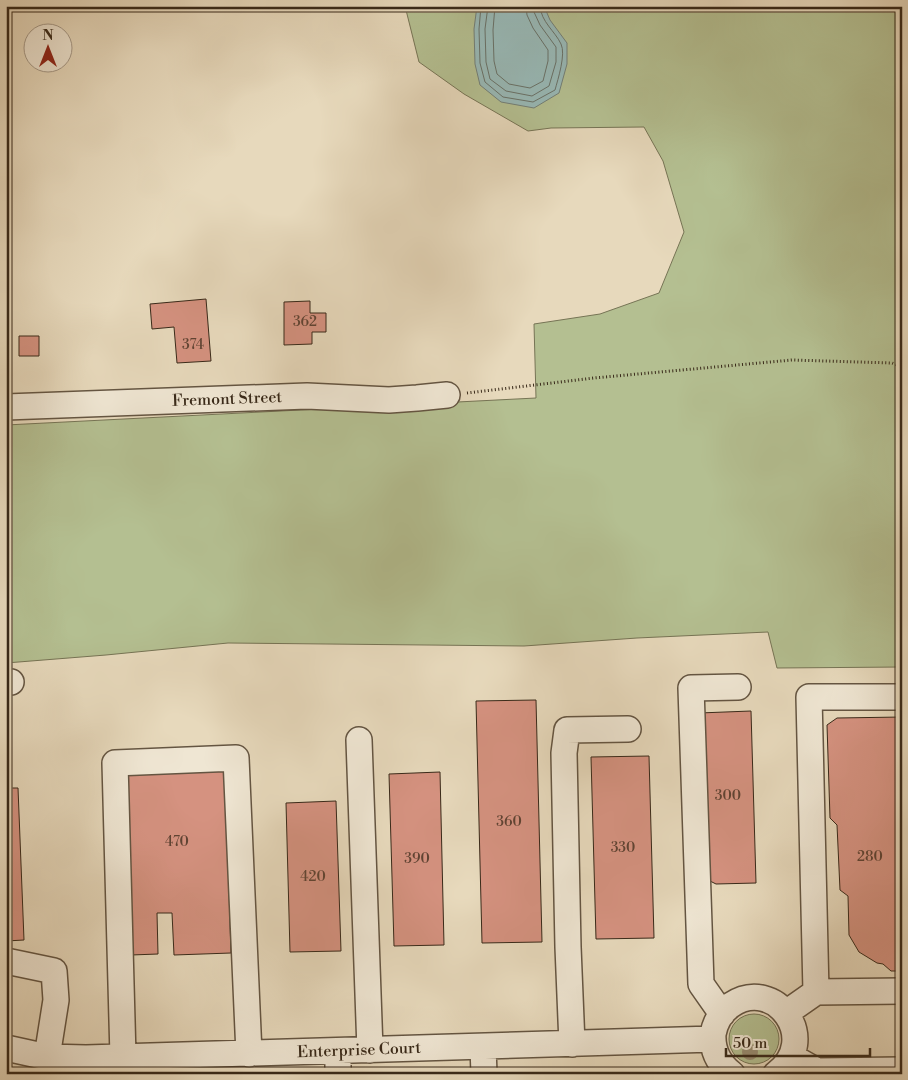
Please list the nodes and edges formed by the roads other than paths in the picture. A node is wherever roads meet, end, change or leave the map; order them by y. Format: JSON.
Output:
{"nodes":[{"id":1,"x":447,"y":395,"type":"road end"},
{"id":2,"x":6,"y":406,"type":"edge"},
{"id":3,"x":738,"y":687,"type":"dead end"},
{"id":4,"x":902,"y":697,"type":"edge"},
{"id":5,"x":628,"y":729,"type":"dead end"},
{"id":6,"x":359,"y":740,"type":"dead end"},
{"id":7,"x":6,"y":961,"type":"edge"},
{"id":8,"x":902,"y":991,"type":"edge"},
{"id":9,"x":816,"y":992,"type":"junction"},
{"id":10,"x":786,"y":1013,"type":"junction"},
{"id":11,"x":722,"y":1014,"type":"junction"},
{"id":12,"x":713,"y":1039,"type":"junction"},
{"id":13,"x":572,"y":1044,"type":"junction"},
{"id":14,"x":483,"y":1047,"type":"junction"},
{"id":15,"x":6,"y":1048,"type":"edge"},
{"id":16,"x":370,"y":1050,"type":"junction"},
{"id":17,"x":249,"y":1054,"type":"junction"},
{"id":18,"x":338,"y":1062,"type":"edge"},
{"id":19,"x":59,"y":1063,"type":"edge"},
{"id":20,"x":109,"y":1063,"type":"edge"},
{"id":21,"x":281,"y":1063,"type":"edge"},
{"id":22,"x":784,"y":1065,"type":"edge"},
{"id":23,"x":902,"y":1070,"type":"edge"},
{"id":24,"x":729,"y":1073,"type":"edge"},
{"id":25,"x":484,"y":1074,"type":"edge"}],
"edges":[{"from":1,"to":2,"type":"street","name":"Fremont Street"},
{"from":3,"to":11,"type":"street"},
{"from":4,"to":9,"type":"street"},
{"from":5,"to":13,"type":"street"},
{"from":6,"to":16,"type":"street"},
{"from":7,"to":19,"type":"street"},
{"from":8,"to":9,"type":"street"},
{"from":9,"to":10,"type":"street"},
{"from":10,"to":11,"type":"street"},
{"from":10,"to":22,"type":"street"},
{"from":11,"to":12,"type":"street"},
{"from":12,"to":13,"type":"street","name":"Enterprise Court"},
{"from":12,"to":24,"type":"street"},
{"from":13,"to":14,"type":"street","name":"Enterprise Court"},
{"from":14,"to":16,"type":"street","name":"Enterprise Court"},
{"from":14,"to":25,"type":"street"},
{"from":15,"to":19,"type":"street","name":"Enterprise Court"},
{"from":16,"to":18,"type":"street","name":"Enterprise Court"},
{"from":17,"to":20,"type":"street","name":"Enterprise Court"},
{"from":17,"to":20,"type":"street"},
{"from":17,"to":21,"type":"street","name":"Enterprise Court"},
{"from":18,"to":21,"type":"street","name":"Enterprise Court"},
{"from":19,"to":20,"type":"street","name":"Enterprise Court"},
{"from":22,"to":23,"type":"street"}]}
